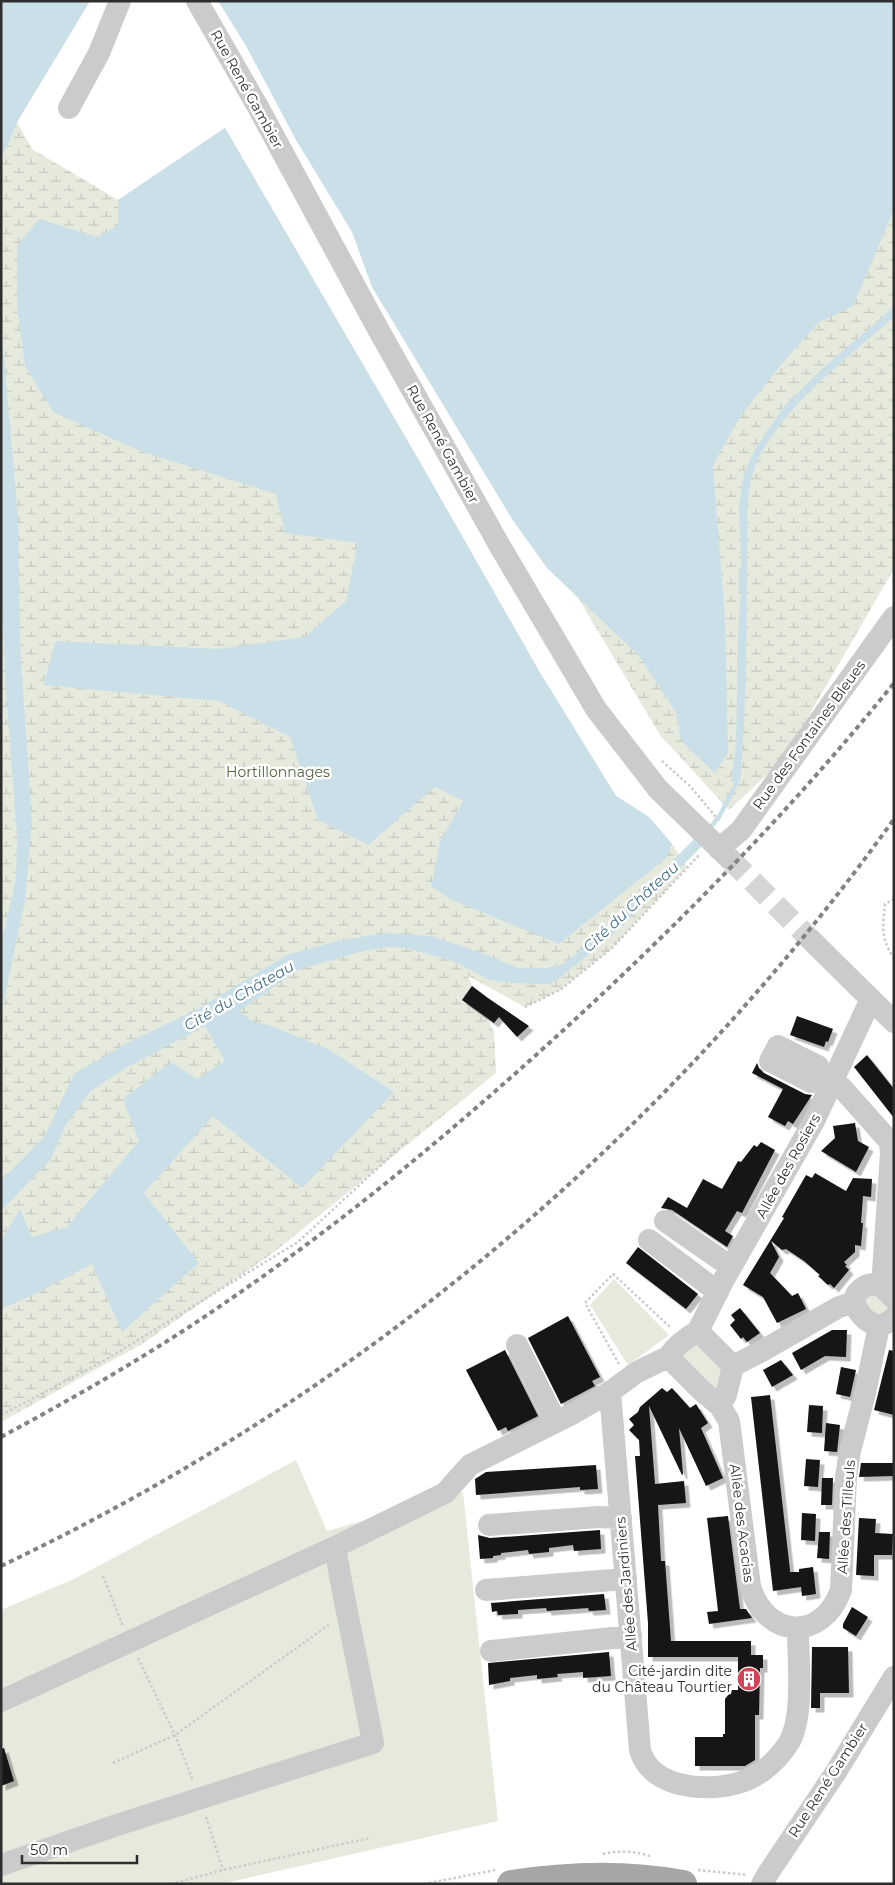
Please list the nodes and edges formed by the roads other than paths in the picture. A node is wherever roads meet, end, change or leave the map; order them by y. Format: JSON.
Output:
{"nodes":[{"id":1,"x":120,"y":1,"type":"edge"},
{"id":2,"x":197,"y":1,"type":"edge"},
{"id":3,"x":69,"y":108,"type":"dead end"},
{"id":4,"x":894,"y":617,"type":"edge"},
{"id":5,"x":720,"y":849,"type":"joint"},
{"id":6,"x":812,"y":941,"type":"tunnel mouth"},
{"id":7,"x":871,"y":999,"type":"junction"},
{"id":8,"x":894,"y":1022,"type":"edge"},
{"id":9,"x":826,"y":1079,"type":"junction"},
{"id":10,"x":665,"y":1221,"type":"dead end"},
{"id":11,"x":650,"y":1240,"type":"dead end"},
{"id":12,"x":732,"y":1267,"type":"junction"},
{"id":13,"x":718,"y":1292,"type":"junction"},
{"id":14,"x":888,"y":1293,"type":"edge"},
{"id":15,"x":855,"y":1302,"type":"junction"},
{"id":16,"x":886,"y":1322,"type":"edge"},
{"id":17,"x":691,"y":1335,"type":"junction"},
{"id":18,"x":518,"y":1345,"type":"dead end"},
{"id":19,"x":668,"y":1357,"type":"junction"},
{"id":20,"x":732,"y":1366,"type":"junction"},
{"id":21,"x":619,"y":1385,"type":"junction"},
{"id":22,"x":725,"y":1414,"type":"junction"},
{"id":23,"x":556,"y":1422,"type":"junction"},
{"id":24,"x":621,"y":1518,"type":"junction"},
{"id":25,"x":489,"y":1525,"type":"dead end"},
{"id":26,"x":335,"y":1547,"type":"junction"},
{"id":27,"x":626,"y":1579,"type":"junction"},
{"id":28,"x":486,"y":1590,"type":"dead end"},
{"id":29,"x":798,"y":1628,"type":"junction"},
{"id":30,"x":631,"y":1636,"type":"junction"},
{"id":31,"x":491,"y":1651,"type":"dead end"},
{"id":32,"x":894,"y":1677,"type":"edge"},
{"id":33,"x":1,"y":1701,"type":"edge"},
{"id":34,"x":1,"y":1865,"type":"edge"},
{"id":35,"x":511,"y":1884,"type":"edge"},
{"id":36,"x":683,"y":1884,"type":"edge"},
{"id":37,"x":762,"y":1884,"type":"edge"}],
"edges":[{"from":1,"to":3,"type":"street"},
{"from":2,"to":5,"type":"street","name":"Rue René Gambier"},
{"from":4,"to":5,"type":"street","name":"Rue des Fontaines Bleues"},
{"from":6,"to":7,"type":"street"},
{"from":7,"to":8,"type":"street"},
{"from":7,"to":9,"type":"street","name":"Allée des Rosiers"},
{"from":9,"to":12,"type":"street","name":"Allée des Rosiers"},
{"from":9,"to":14,"type":"street"},
{"from":10,"to":12,"type":"street"},
{"from":11,"to":13,"type":"street"},
{"from":12,"to":13,"type":"street","name":"Allée des Rosiers"},
{"from":13,"to":17,"type":"street","name":"Allée des Rosiers"},
{"from":14,"to":15,"type":"street"},
{"from":15,"to":16,"type":"street"},
{"from":15,"to":20,"type":"street"},
{"from":16,"to":29,"type":"street","name":"Allée des Tilleuls"},
{"from":17,"to":19,"type":"street","name":"Allée des Rosiers"},
{"from":17,"to":20,"type":"street"},
{"from":18,"to":23,"type":"street"},
{"from":19,"to":21,"type":"street"},
{"from":19,"to":22,"type":"street"},
{"from":20,"to":22,"type":"street"},
{"from":21,"to":23,"type":"street"},
{"from":21,"to":24,"type":"street","name":"Allée des Jardiniers"},
{"from":22,"to":29,"type":"street","name":"Allée des Acacias"},
{"from":23,"to":26,"type":"street"},
{"from":24,"to":25,"type":"street"},
{"from":24,"to":27,"type":"street","name":"Allée des Jardiniers"},
{"from":26,"to":33,"type":"street"},
{"from":26,"to":34,"type":"street"},
{"from":27,"to":28,"type":"street"},
{"from":27,"to":30,"type":"street","name":"Allée des Jardiniers"},
{"from":29,"to":30,"type":"street","name":"Allée des Jardiniers"},
{"from":30,"to":31,"type":"street"},
{"from":32,"to":37,"type":"street","name":"Rue René Gambier"},
{"from":35,"to":36,"type":"main road"}]}
